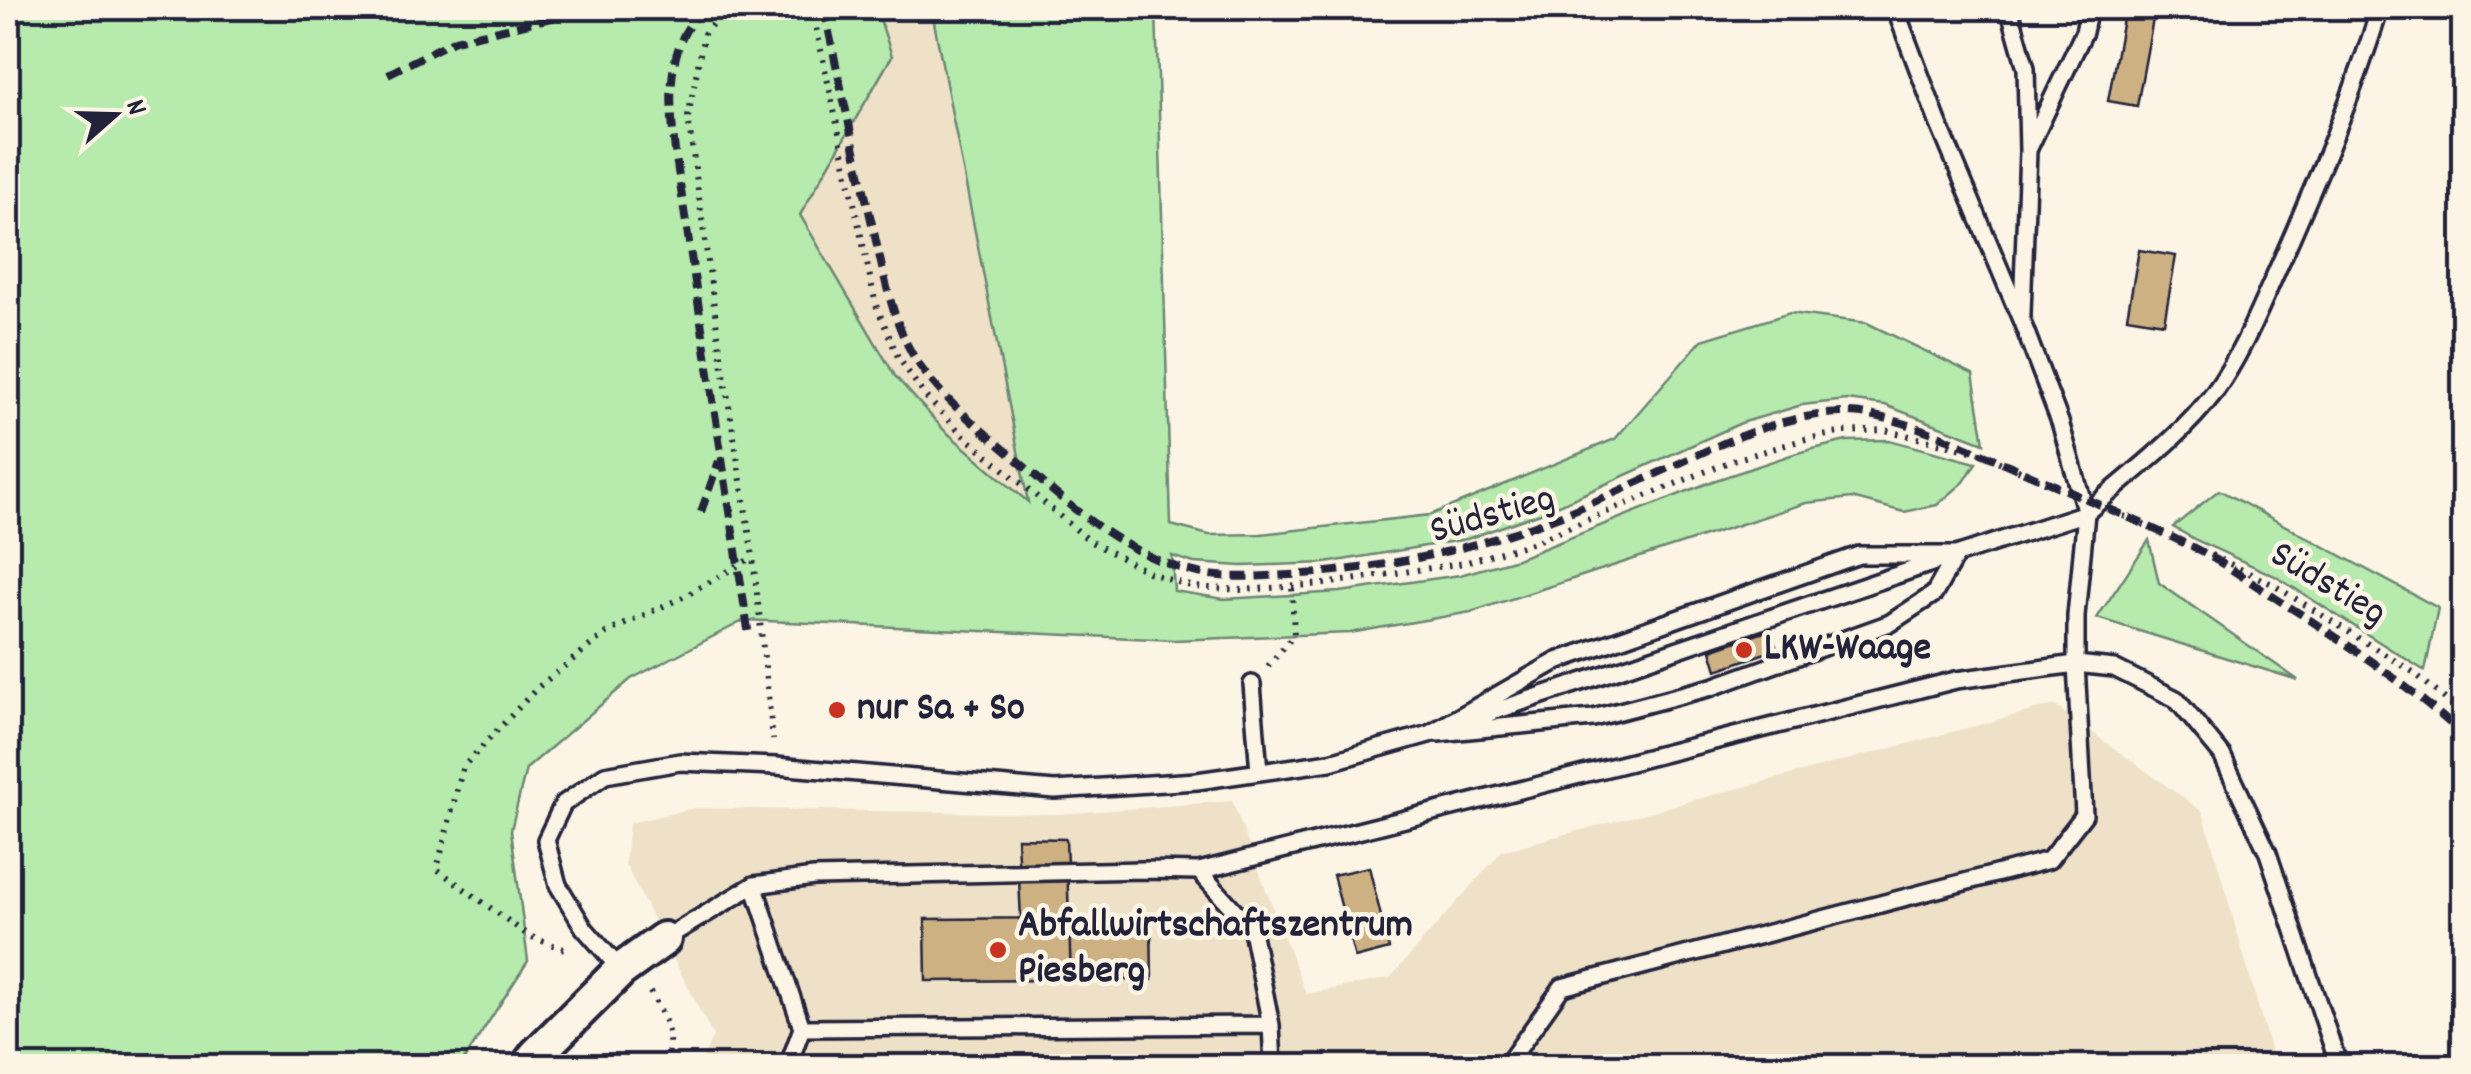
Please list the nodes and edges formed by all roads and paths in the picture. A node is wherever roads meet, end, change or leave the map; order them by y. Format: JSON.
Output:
{"nodes":[{"id":1,"x":725,"y":8,"type":"edge"},
{"id":2,"x":812,"y":8,"type":"edge"},
{"id":3,"x":1895,"y":8,"type":"edge"},
{"id":4,"x":2010,"y":8,"type":"edge"},
{"id":5,"x":2089,"y":8,"type":"edge"},
{"id":6,"x":2380,"y":8,"type":"edge"},
{"id":7,"x":2028,"y":151,"type":"junction"},
{"id":8,"x":2022,"y":322,"type":"junction"},
{"id":9,"x":2086,"y":513,"type":"junction"},
{"id":10,"x":1956,"y":555,"type":"junction"},
{"id":11,"x":753,"y":557,"type":"junction"},
{"id":12,"x":1292,"y":587,"type":"junction"},
{"id":13,"x":2076,"y":664,"type":"junction"},
{"id":14,"x":1252,"y":684,"type":"joint"},
{"id":15,"x":2464,"y":716,"type":"edge"},
{"id":16,"x":1429,"y":734,"type":"junction"},
{"id":17,"x":776,"y":766,"type":"junction"},
{"id":18,"x":1258,"y":772,"type":"junction"},
{"id":19,"x":1199,"y":872,"type":"junction"},
{"id":20,"x":754,"y":884,"type":"junction"},
{"id":21,"x":664,"y":939,"type":"joint"},
{"id":22,"x":566,"y":950,"type":"dead end"},
{"id":23,"x":621,"y":970,"type":"junction"},
{"id":24,"x":1271,"y":1025,"type":"junction"},
{"id":25,"x":802,"y":1028,"type":"junction"},
{"id":26,"x":528,"y":1066,"type":"edge"},
{"id":27,"x":666,"y":1066,"type":"edge"},
{"id":28,"x":788,"y":1066,"type":"edge"},
{"id":29,"x":1273,"y":1066,"type":"edge"},
{"id":30,"x":1506,"y":1066,"type":"edge"},
{"id":31,"x":2340,"y":1066,"type":"edge"}],
"edges":[{"from":1,"to":11,"type":"path"},
{"from":2,"to":12,"type":"path","name":"Südstieg"},
{"from":3,"to":8,"type":"lane"},
{"from":4,"to":7,"type":"lane"},
{"from":5,"to":7,"type":"lane"},
{"from":6,"to":9,"type":"lane"},
{"from":7,"to":8,"type":"lane"},
{"from":8,"to":9,"type":"lane"},
{"from":9,"to":10,"type":"lane"},
{"from":9,"to":13,"type":"lane"},
{"from":10,"to":16,"type":"lane"},
{"from":10,"to":16,"type":"lane"},
{"from":10,"to":16,"type":"lane"},
{"from":11,"to":17,"type":"path"},
{"from":11,"to":22,"type":"path"},
{"from":12,"to":14,"type":"path"},
{"from":12,"to":15,"type":"path","name":"Südstieg","bridge":true},
{"from":13,"to":19,"type":"lane"},
{"from":13,"to":30,"type":"lane"},
{"from":13,"to":31,"type":"lane"},
{"from":14,"to":18,"type":"lane"},
{"from":16,"to":18,"type":"lane"},
{"from":17,"to":18,"type":"lane"},
{"from":17,"to":23,"type":"lane"},
{"from":19,"to":20,"type":"lane"},
{"from":19,"to":24,"type":"lane"},
{"from":20,"to":21,"type":"lane"},
{"from":20,"to":25,"type":"lane"},
{"from":21,"to":23,"type":"street"},
{"from":23,"to":26,"type":"street"},
{"from":23,"to":27,"type":"path"},
{"from":24,"to":25,"type":"lane"},
{"from":24,"to":29,"type":"lane"},
{"from":25,"to":28,"type":"lane"}]}
